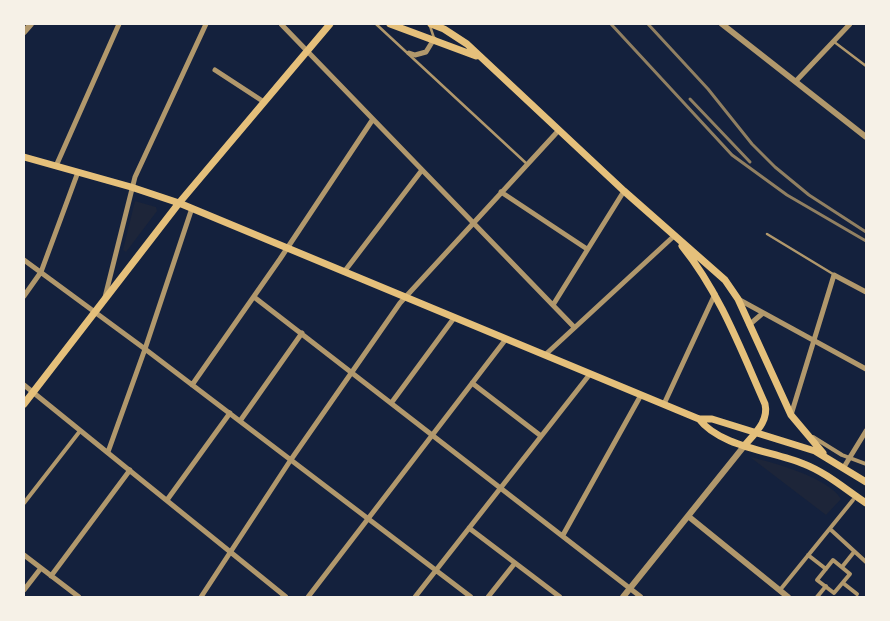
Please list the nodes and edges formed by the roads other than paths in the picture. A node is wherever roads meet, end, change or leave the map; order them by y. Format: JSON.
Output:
{"nodes":[{"id":1,"x":31,"y":24,"type":"edge"},
{"id":2,"x":119,"y":24,"type":"edge"},
{"id":3,"x":206,"y":24,"type":"edge"},
{"id":4,"x":280,"y":24,"type":"edge"},
{"id":5,"x":330,"y":24,"type":"edge"},
{"id":6,"x":376,"y":24,"type":"edge"},
{"id":7,"x":390,"y":24,"type":"edge"},
{"id":8,"x":429,"y":24,"type":"edge"},
{"id":9,"x":722,"y":24,"type":"edge"},
{"id":10,"x":850,"y":24,"type":"edge"},
{"id":11,"x":24,"y":32,"type":"edge"},
{"id":12,"x":434,"y":39,"type":"junction"},
{"id":13,"x":833,"y":41,"type":"junction"},
{"id":14,"x":307,"y":51,"type":"junction"},
{"id":15,"x":410,"y":54,"type":"junction"},
{"id":16,"x":478,"y":57,"type":"junction"},
{"id":17,"x":866,"y":66,"type":"edge"},
{"id":18,"x":215,"y":70,"type":"dead end"},
{"id":19,"x":796,"y":81,"type":"junction"},
{"id":20,"x":264,"y":102,"type":"junction"},
{"id":21,"x":373,"y":119,"type":"junction"},
{"id":22,"x":559,"y":130,"type":"junction"},
{"id":23,"x":866,"y":137,"type":"edge"},
{"id":24,"x":24,"y":157,"type":"edge"},
{"id":25,"x":527,"y":164,"type":"junction"},
{"id":26,"x":56,"y":166,"type":"junction"},
{"id":27,"x":422,"y":170,"type":"junction"},
{"id":28,"x":78,"y":172,"type":"junction"},
{"id":29,"x":131,"y":187,"type":"junction"},
{"id":30,"x":624,"y":191,"type":"junction"},
{"id":31,"x":501,"y":192,"type":"junction"},
{"id":32,"x":179,"y":203,"type":"junction"},
{"id":33,"x":192,"y":208,"type":"junction"},
{"id":34,"x":473,"y":223,"type":"junction"},
{"id":35,"x":767,"y":234,"type":"dead end"},
{"id":36,"x":674,"y":236,"type":"junction"},
{"id":37,"x":288,"y":248,"type":"junction"},
{"id":38,"x":587,"y":249,"type":"junction"},
{"id":39,"x":24,"y":260,"type":"edge"},
{"id":40,"x":41,"y":272,"type":"junction"},
{"id":41,"x":344,"y":272,"type":"junction"},
{"id":42,"x":834,"y":275,"type":"junction"},
{"id":43,"x":866,"y":292,"type":"edge"},
{"id":44,"x":715,"y":294,"type":"junction"},
{"id":45,"x":24,"y":296,"type":"edge"},
{"id":46,"x":254,"y":297,"type":"junction"},
{"id":47,"x":405,"y":297,"type":"junction"},
{"id":48,"x":738,"y":299,"type":"junction"},
{"id":49,"x":104,"y":300,"type":"junction"},
{"id":50,"x":552,"y":305,"type":"junction"},
{"id":51,"x":95,"y":312,"type":"junction"},
{"id":52,"x":763,"y":313,"type":"junction"},
{"id":53,"x":454,"y":318,"type":"junction"},
{"id":54,"x":750,"y":325,"type":"junction"},
{"id":55,"x":574,"y":327,"type":"junction"},
{"id":56,"x":302,"y":333,"type":"junction"},
{"id":57,"x":506,"y":339,"type":"junction"},
{"id":58,"x":812,"y":340,"type":"junction"},
{"id":59,"x":145,"y":349,"type":"junction"},
{"id":60,"x":545,"y":355,"type":"junction"},
{"id":61,"x":866,"y":369,"type":"edge"},
{"id":62,"x":353,"y":372,"type":"junction"},
{"id":63,"x":590,"y":374,"type":"junction"},
{"id":64,"x":472,"y":383,"type":"junction"},
{"id":65,"x":24,"y":384,"type":"edge"},
{"id":66,"x":192,"y":385,"type":"junction"},
{"id":67,"x":33,"y":392,"type":"junction"},
{"id":68,"x":641,"y":395,"type":"junction"},
{"id":69,"x":392,"y":402,"type":"junction"},
{"id":70,"x":24,"y":404,"type":"edge"},
{"id":71,"x":664,"y":404,"type":"junction"},
{"id":72,"x":230,"y":413,"type":"junction"},
{"id":73,"x":791,"y":416,"type":"junction"},
{"id":74,"x":699,"y":419,"type":"junction"},
{"id":75,"x":240,"y":421,"type":"junction"},
{"id":76,"x":800,"y":427,"type":"junction"},
{"id":77,"x":80,"y":431,"type":"junction"},
{"id":78,"x":755,"y":432,"type":"junction"},
{"id":79,"x":866,"y":432,"type":"edge"},
{"id":80,"x":432,"y":434,"type":"junction"},
{"id":81,"x":542,"y":436,"type":"junction"},
{"id":82,"x":745,"y":445,"type":"junction"},
{"id":83,"x":108,"y":452,"type":"junction"},
{"id":84,"x":827,"y":457,"type":"junction"},
{"id":85,"x":850,"y":458,"type":"junction"},
{"id":86,"x":290,"y":461,"type":"junction"},
{"id":87,"x":866,"y":464,"type":"edge"},
{"id":88,"x":844,"y":467,"type":"junction"},
{"id":89,"x":130,"y":470,"type":"junction"},
{"id":90,"x":866,"y":482,"type":"edge"},
{"id":91,"x":501,"y":487,"type":"junction"},
{"id":92,"x":167,"y":500,"type":"junction"},
{"id":93,"x":854,"y":500,"type":"dead end"},
{"id":94,"x":24,"y":503,"type":"edge"},
{"id":95,"x":866,"y":503,"type":"edge"},
{"id":96,"x":688,"y":516,"type":"junction"},
{"id":97,"x":368,"y":518,"type":"junction"},
{"id":98,"x":469,"y":528,"type":"junction"},
{"id":99,"x":830,"y":529,"type":"junction"},
{"id":100,"x":563,"y":535,"type":"junction"},
{"id":101,"x":854,"y":552,"type":"junction"},
{"id":102,"x":231,"y":553,"type":"junction"},
{"id":103,"x":24,"y":555,"type":"edge"},
{"id":104,"x":808,"y":555,"type":"junction"},
{"id":105,"x":866,"y":562,"type":"edge"},
{"id":106,"x":515,"y":563,"type":"junction"},
{"id":107,"x":842,"y":567,"type":"junction"},
{"id":108,"x":41,"y":568,"type":"junction"},
{"id":109,"x":826,"y":569,"type":"junction"},
{"id":110,"x":436,"y":570,"type":"junction"},
{"id":111,"x":51,"y":576,"type":"junction"},
{"id":112,"x":843,"y":583,"type":"junction"},
{"id":113,"x":826,"y":586,"type":"junction"},
{"id":114,"x":630,"y":588,"type":"junction"},
{"id":115,"x":24,"y":590,"type":"edge"},
{"id":116,"x":780,"y":590,"type":"junction"},
{"id":117,"x":857,"y":594,"type":"dead end"},
{"id":118,"x":279,"y":595,"type":"edge"},
{"id":119,"x":78,"y":597,"type":"edge"},
{"id":120,"x":201,"y":597,"type":"edge"},
{"id":121,"x":286,"y":597,"type":"edge"},
{"id":122,"x":308,"y":597,"type":"edge"},
{"id":123,"x":415,"y":597,"type":"edge"},
{"id":124,"x":470,"y":597,"type":"edge"},
{"id":125,"x":488,"y":597,"type":"edge"},
{"id":126,"x":560,"y":597,"type":"edge"},
{"id":127,"x":623,"y":597,"type":"edge"},
{"id":128,"x":641,"y":597,"type":"edge"},
{"id":129,"x":788,"y":597,"type":"edge"},
{"id":130,"x":817,"y":597,"type":"edge"}],
"edges":[{"from":1,"to":11,"type":"street"},
{"from":2,"to":26,"type":"street"},
{"from":3,"to":29,"type":"street"},
{"from":4,"to":14,"type":"street"},
{"from":5,"to":14,"type":"main road"},
{"from":6,"to":15,"type":"lane"},
{"from":7,"to":12,"type":"main road"},
{"from":8,"to":12,"type":"lane"},
{"from":8,"to":16,"type":"main road"},
{"from":9,"to":19,"type":"street"},
{"from":10,"to":13,"type":"street"},
{"from":12,"to":15,"type":"street"},
{"from":12,"to":16,"type":"main road"},
{"from":13,"to":17,"type":"lane"},
{"from":13,"to":19,"type":"street"},
{"from":14,"to":20,"type":"main road"},
{"from":14,"to":21,"type":"street"},
{"from":15,"to":25,"type":"lane"},
{"from":16,"to":22,"type":"main road"},
{"from":18,"to":20,"type":"street"},
{"from":19,"to":23,"type":"street"},
{"from":20,"to":32,"type":"main road"},
{"from":21,"to":27,"type":"street"},
{"from":21,"to":37,"type":"street"},
{"from":22,"to":25,"type":"street"},
{"from":22,"to":30,"type":"main road"},
{"from":24,"to":26,"type":"main road"},
{"from":25,"to":31,"type":"street"},
{"from":26,"to":28,"type":"main road"},
{"from":27,"to":34,"type":"street"},
{"from":27,"to":41,"type":"street"},
{"from":28,"to":29,"type":"main road"},
{"from":28,"to":40,"type":"street"},
{"from":29,"to":32,"type":"main road"},
{"from":29,"to":49,"type":"street"},
{"from":30,"to":36,"type":"main road"},
{"from":30,"to":38,"type":"street"},
{"from":31,"to":34,"type":"street"},
{"from":31,"to":38,"type":"street"},
{"from":32,"to":33,"type":"main road"},
{"from":32,"to":49,"type":"main road"},
{"from":33,"to":37,"type":"main road"},
{"from":33,"to":59,"type":"street"},
{"from":34,"to":47,"type":"street"},
{"from":34,"to":50,"type":"street"},
{"from":35,"to":42,"type":"lane"},
{"from":36,"to":44,"type":"main road"},
{"from":36,"to":48,"type":"main road"},
{"from":36,"to":55,"type":"street"},
{"from":37,"to":41,"type":"main road"},
{"from":37,"to":46,"type":"street"},
{"from":38,"to":50,"type":"street"},
{"from":39,"to":40,"type":"street"},
{"from":40,"to":45,"type":"street"},
{"from":40,"to":51,"type":"street"},
{"from":41,"to":47,"type":"main road"},
{"from":42,"to":43,"type":"street"},
{"from":42,"to":58,"type":"street"},
{"from":44,"to":71,"type":"street"},
{"from":44,"to":78,"type":"main road"},
{"from":46,"to":56,"type":"street"},
{"from":46,"to":66,"type":"street"},
{"from":47,"to":53,"type":"main road"},
{"from":47,"to":62,"type":"street"},
{"from":48,"to":52,"type":"street"},
{"from":48,"to":54,"type":"main road"},
{"from":49,"to":51,"type":"main road"},
{"from":50,"to":55,"type":"street"},
{"from":51,"to":59,"type":"street"},
{"from":51,"to":67,"type":"main road"},
{"from":52,"to":54,"type":"street"},
{"from":52,"to":58,"type":"street"},
{"from":53,"to":57,"type":"main road"},
{"from":53,"to":69,"type":"street"},
{"from":54,"to":73,"type":"main road"},
{"from":55,"to":60,"type":"street"},
{"from":56,"to":62,"type":"street"},
{"from":56,"to":75,"type":"street"},
{"from":57,"to":60,"type":"main road"},
{"from":57,"to":64,"type":"street"},
{"from":58,"to":61,"type":"street"},
{"from":58,"to":73,"type":"street"},
{"from":59,"to":66,"type":"street"},
{"from":59,"to":83,"type":"street"},
{"from":60,"to":63,"type":"main road"},
{"from":62,"to":69,"type":"street"},
{"from":62,"to":86,"type":"street"},
{"from":63,"to":68,"type":"main road"},
{"from":63,"to":81,"type":"street"},
{"from":64,"to":80,"type":"street"},
{"from":64,"to":81,"type":"street"},
{"from":65,"to":67,"type":"street"},
{"from":66,"to":72,"type":"street"},
{"from":67,"to":70,"type":"main road"},
{"from":67,"to":77,"type":"street"},
{"from":68,"to":71,"type":"main road"},
{"from":68,"to":100,"type":"street"},
{"from":69,"to":80,"type":"street"},
{"from":71,"to":74,"type":"main road"},
{"from":72,"to":75,"type":"street"},
{"from":72,"to":92,"type":"street"},
{"from":73,"to":76,"type":"main road"},
{"from":74,"to":78,"type":"main road"},
{"from":74,"to":82,"type":"main road"},
{"from":75,"to":86,"type":"street"},
{"from":76,"to":84,"type":"main road"},
{"from":76,"to":85,"type":"street"},
{"from":77,"to":83,"type":"street"},
{"from":77,"to":94,"type":"street"},
{"from":78,"to":82,"type":"main road"},
{"from":78,"to":84,"type":"main road"},
{"from":79,"to":85,"type":"street"},
{"from":80,"to":91,"type":"street"},
{"from":80,"to":97,"type":"street"},
{"from":81,"to":91,"type":"street"},
{"from":82,"to":95,"type":"main road"},
{"from":82,"to":96,"type":"street"},
{"from":83,"to":89,"type":"street"},
{"from":84,"to":88,"type":"main road"},
{"from":85,"to":87,"type":"street"},
{"from":85,"to":88,"type":"street"},
{"from":86,"to":97,"type":"street"},
{"from":86,"to":102,"type":"street"},
{"from":88,"to":90,"type":"main road"},
{"from":89,"to":92,"type":"street"},
{"from":89,"to":111,"type":"street"},
{"from":91,"to":98,"type":"street"},
{"from":91,"to":100,"type":"street"},
{"from":92,"to":102,"type":"street"},
{"from":93,"to":99,"type":"street"},
{"from":96,"to":114,"type":"street"},
{"from":96,"to":116,"type":"street"},
{"from":97,"to":110,"type":"street"},
{"from":97,"to":122,"type":"street"},
{"from":98,"to":106,"type":"street"},
{"from":98,"to":110,"type":"street"},
{"from":99,"to":101,"type":"street"},
{"from":99,"to":104,"type":"street"},
{"from":100,"to":114,"type":"street"},
{"from":101,"to":105,"type":"street"},
{"from":101,"to":107,"type":"street"},
{"from":102,"to":118,"type":"street"},
{"from":102,"to":120,"type":"street"},
{"from":103,"to":108,"type":"street"},
{"from":104,"to":109,"type":"street"},
{"from":104,"to":116,"type":"street"},
{"from":106,"to":125,"type":"street"},
{"from":106,"to":126,"type":"street"},
{"from":107,"to":109,"type":"street"},
{"from":107,"to":112,"type":"street"},
{"from":108,"to":111,"type":"street"},
{"from":108,"to":115,"type":"street"},
{"from":109,"to":113,"type":"street"},
{"from":110,"to":123,"type":"street"},
{"from":110,"to":124,"type":"street"},
{"from":111,"to":119,"type":"street"},
{"from":112,"to":113,"type":"street"},
{"from":112,"to":117,"type":"street"},
{"from":113,"to":130,"type":"street"},
{"from":114,"to":127,"type":"street"},
{"from":114,"to":128,"type":"street"},
{"from":116,"to":129,"type":"street"},
{"from":118,"to":121,"type":"street"}]}
